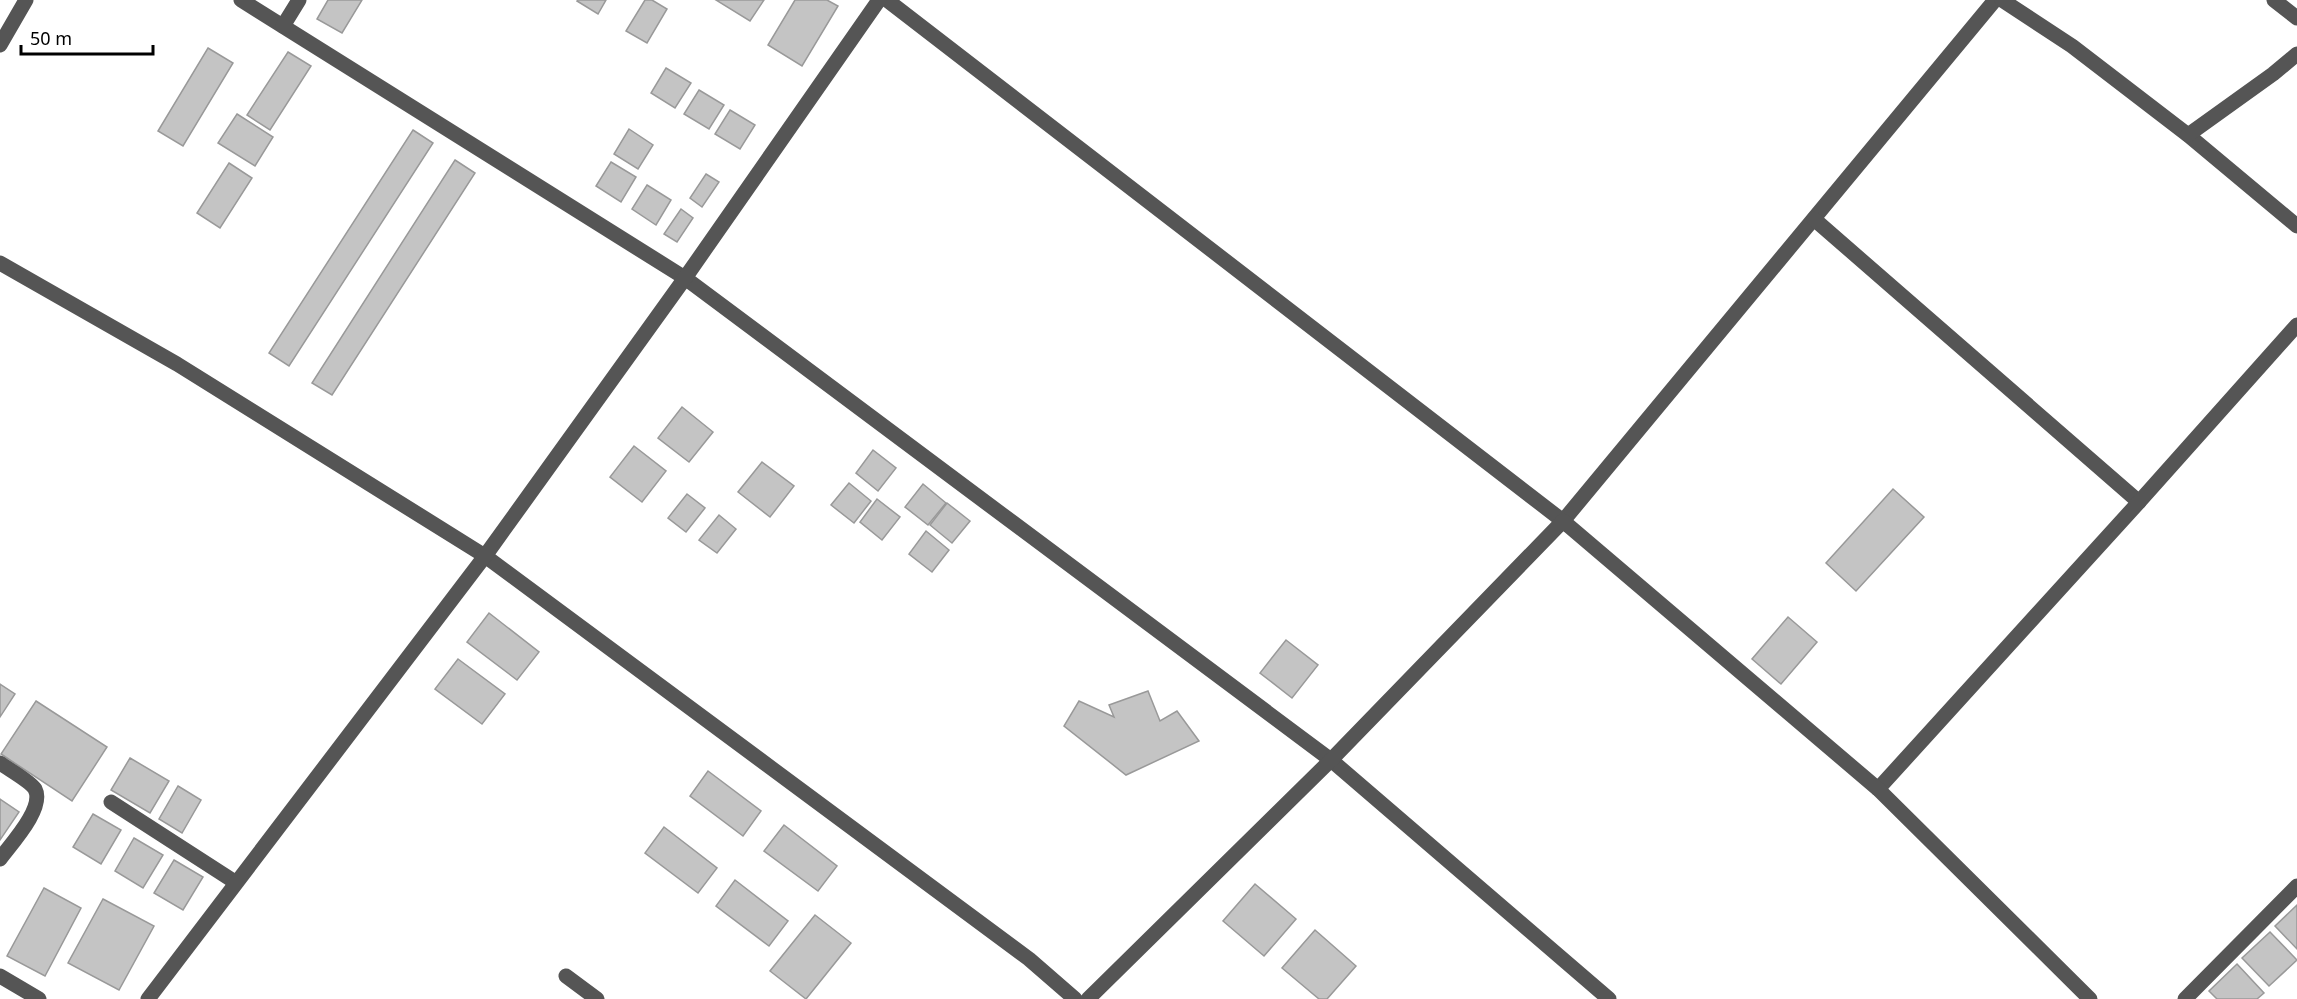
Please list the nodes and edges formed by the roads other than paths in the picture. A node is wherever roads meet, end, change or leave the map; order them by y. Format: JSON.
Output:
{"nodes":[{"id":1,"x":26,"y":0,"type":"edge"},
{"id":2,"x":241,"y":0,"type":"edge"},
{"id":3,"x":299,"y":0,"type":"edge"},
{"id":4,"x":879,"y":0,"type":"edge"},
{"id":5,"x":887,"y":0,"type":"edge"},
{"id":6,"x":1995,"y":0,"type":"edge"},
{"id":7,"x":2002,"y":0,"type":"edge"},
{"id":8,"x":2274,"y":0,"type":"edge"},
{"id":9,"x":2297,"y":18,"type":"edge"},
{"id":10,"x":283,"y":26,"type":"junction"},
{"id":11,"x":0,"y":45,"type":"edge"},
{"id":12,"x":2297,"y":54,"type":"edge"},
{"id":13,"x":2188,"y":135,"type":"junction"},
{"id":14,"x":1814,"y":219,"type":"junction"},
{"id":15,"x":2297,"y":226,"type":"edge"},
{"id":16,"x":0,"y":263,"type":"edge"},
{"id":17,"x":686,"y":278,"type":"junction"},
{"id":18,"x":2297,"y":325,"type":"edge"},
{"id":19,"x":2139,"y":502,"type":"junction"},
{"id":20,"x":1563,"y":521,"type":"junction"},
{"id":21,"x":485,"y":556,"type":"junction"},
{"id":22,"x":1331,"y":760,"type":"junction"},
{"id":23,"x":0,"y":763,"type":"edge"},
{"id":24,"x":1878,"y":789,"type":"junction"},
{"id":25,"x":111,"y":802,"type":"dead end"},
{"id":26,"x":0,"y":859,"type":"edge"},
{"id":27,"x":236,"y":882,"type":"junction"},
{"id":28,"x":2297,"y":886,"type":"edge"},
{"id":29,"x":0,"y":976,"type":"edge"},
{"id":30,"x":566,"y":976,"type":"dead end"},
{"id":31,"x":39,"y":999,"type":"edge"},
{"id":32,"x":148,"y":999,"type":"edge"},
{"id":33,"x":597,"y":999,"type":"edge"},
{"id":34,"x":1075,"y":999,"type":"edge"},
{"id":35,"x":1088,"y":999,"type":"edge"},
{"id":36,"x":1609,"y":999,"type":"edge"},
{"id":37,"x":2090,"y":999,"type":"edge"},
{"id":38,"x":2185,"y":999,"type":"edge"}],
"edges":[{"from":1,"to":11,"type":"street"},
{"from":2,"to":10,"type":"street"},
{"from":3,"to":10,"type":"street"},
{"from":4,"to":17,"type":"street"},
{"from":5,"to":20,"type":"street"},
{"from":6,"to":14,"type":"street"},
{"from":7,"to":13,"type":"street"},
{"from":8,"to":9,"type":"street"},
{"from":10,"to":17,"type":"street"},
{"from":12,"to":13,"type":"street"},
{"from":13,"to":15,"type":"street"},
{"from":14,"to":19,"type":"street"},
{"from":14,"to":20,"type":"street"},
{"from":16,"to":21,"type":"street"},
{"from":17,"to":21,"type":"street"},
{"from":17,"to":22,"type":"street"},
{"from":18,"to":19,"type":"street"},
{"from":19,"to":24,"type":"street"},
{"from":20,"to":22,"type":"street"},
{"from":20,"to":24,"type":"street"},
{"from":21,"to":27,"type":"street"},
{"from":21,"to":34,"type":"street"},
{"from":22,"to":35,"type":"street"},
{"from":22,"to":36,"type":"street"},
{"from":23,"to":26,"type":"street"},
{"from":24,"to":37,"type":"street"},
{"from":25,"to":27,"type":"street"},
{"from":27,"to":32,"type":"street"},
{"from":28,"to":38,"type":"street"},
{"from":29,"to":31,"type":"street"},
{"from":30,"to":33,"type":"street"}]}
